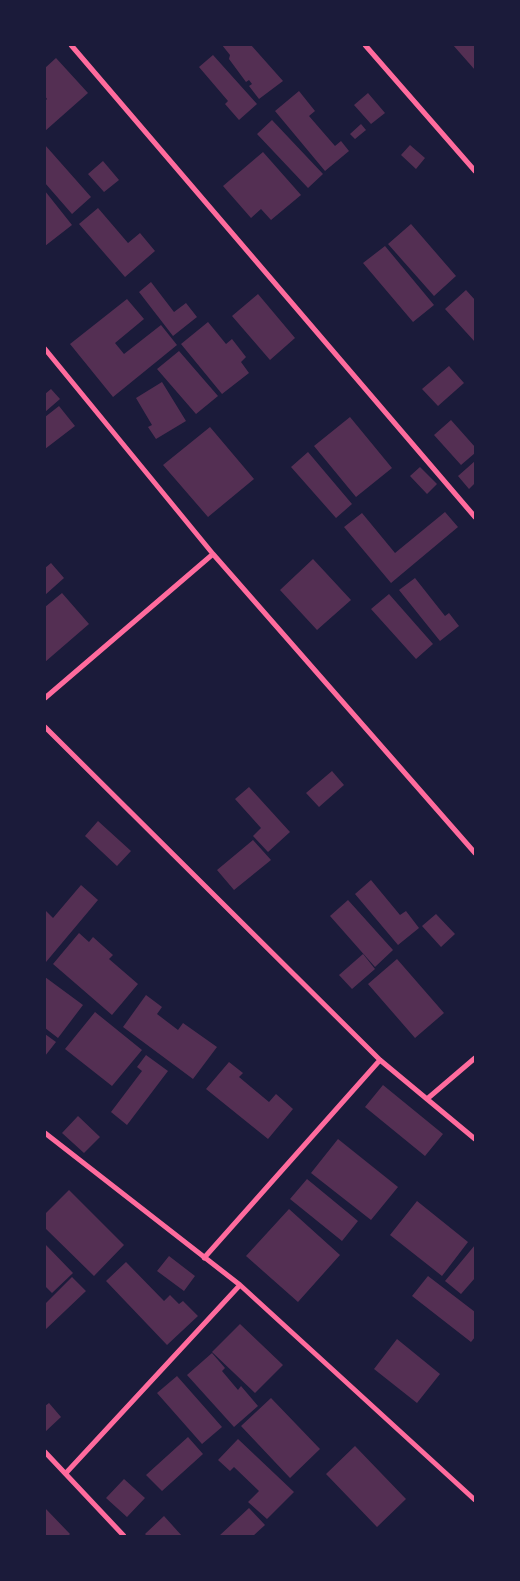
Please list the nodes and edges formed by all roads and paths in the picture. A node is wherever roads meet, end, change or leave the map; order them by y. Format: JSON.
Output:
{"nodes":[{"id":1,"x":71,"y":45,"type":"edge"},
{"id":2,"x":365,"y":45,"type":"edge"},
{"id":3,"x":475,"y":171,"type":"edge"},
{"id":4,"x":45,"y":349,"type":"edge"},
{"id":5,"x":475,"y":517,"type":"edge"},
{"id":6,"x":213,"y":554,"type":"junction"},
{"id":7,"x":45,"y":698,"type":"edge"},
{"id":8,"x":45,"y":728,"type":"edge"},
{"id":9,"x":475,"y":853,"type":"edge"},
{"id":10,"x":475,"y":1058,"type":"edge"},
{"id":11,"x":380,"y":1060,"type":"junction"},
{"id":12,"x":427,"y":1099,"type":"junction"},
{"id":13,"x":45,"y":1133,"type":"edge"},
{"id":14,"x":475,"y":1139,"type":"edge"},
{"id":15,"x":204,"y":1258,"type":"junction"},
{"id":16,"x":240,"y":1285,"type":"junction"},
{"id":17,"x":45,"y":1452,"type":"edge"},
{"id":18,"x":66,"y":1473,"type":"junction"},
{"id":19,"x":475,"y":1500,"type":"edge"},
{"id":20,"x":124,"y":1536,"type":"edge"}],
"edges":[{"from":1,"to":5,"type":"street"},
{"from":2,"to":3,"type":"street"},
{"from":4,"to":6,"type":"street"},
{"from":6,"to":7,"type":"street"},
{"from":6,"to":9,"type":"street"},
{"from":8,"to":11,"type":"street"},
{"from":10,"to":12,"type":"street"},
{"from":11,"to":12,"type":"street"},
{"from":11,"to":15,"type":"street"},
{"from":12,"to":14,"type":"street"},
{"from":13,"to":15,"type":"street"},
{"from":15,"to":16,"type":"street"},
{"from":16,"to":18,"type":"street"},
{"from":16,"to":19,"type":"street"},
{"from":17,"to":18,"type":"street"},
{"from":18,"to":20,"type":"street"}]}
